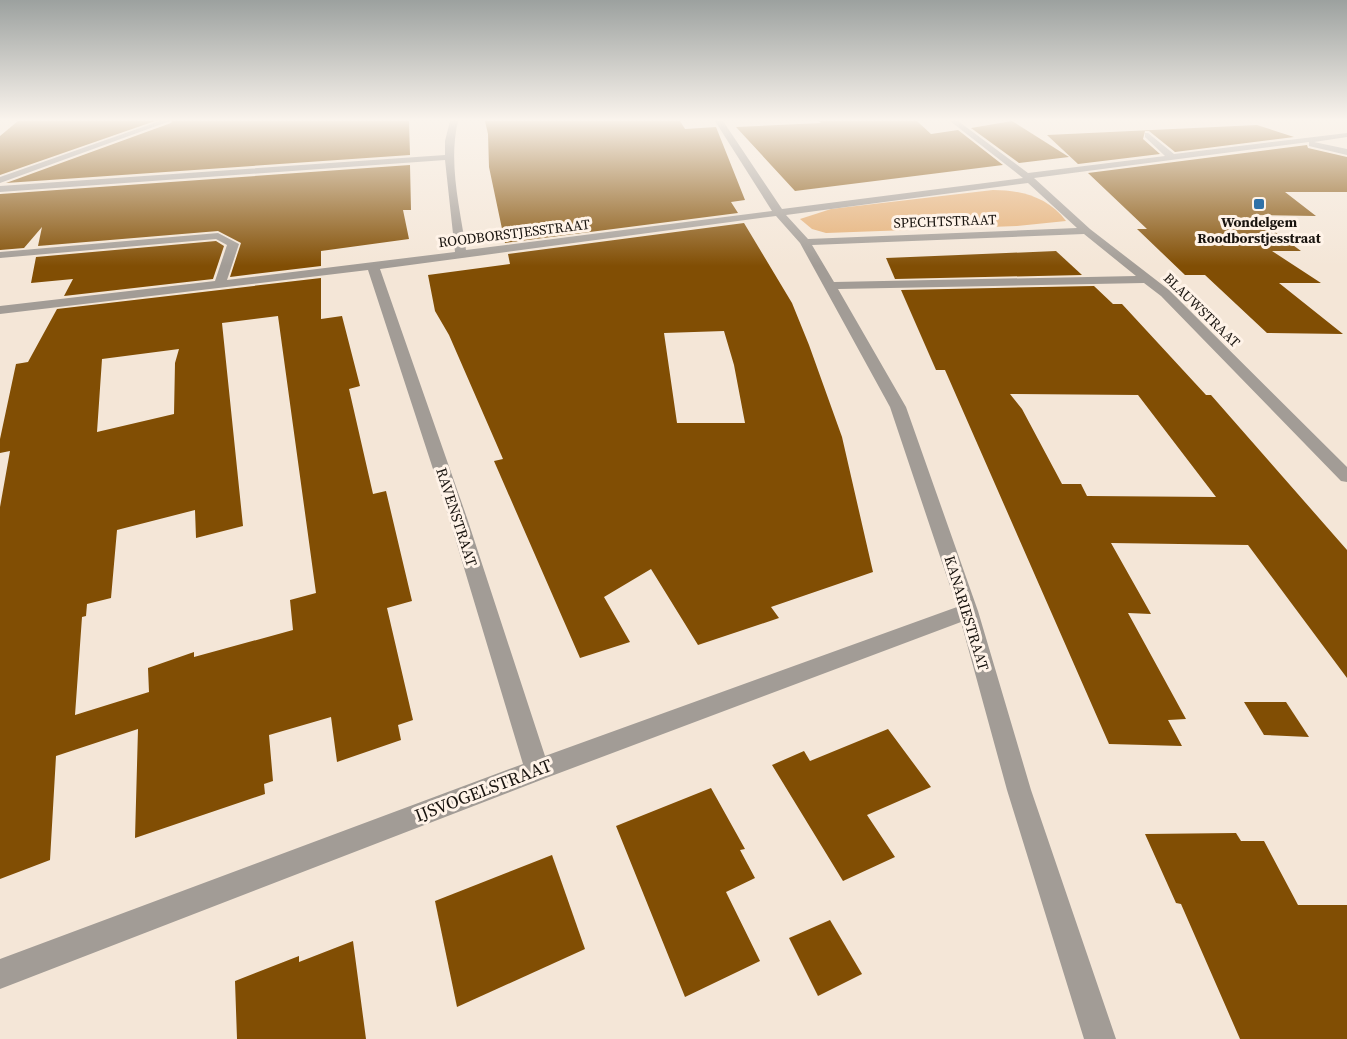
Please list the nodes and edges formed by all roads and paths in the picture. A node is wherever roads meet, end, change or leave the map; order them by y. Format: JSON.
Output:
{"nodes":[{"id":1,"x":29,"y":169,"type":"edge"},
{"id":2,"x":274,"y":169,"type":"edge"},
{"id":3,"x":451,"y":169,"type":"edge"},
{"id":4,"x":751,"y":169,"type":"edge"},
{"id":5,"x":1018,"y":169,"type":"edge"},
{"id":6,"x":1095,"y":169,"type":"edge"},
{"id":7,"x":1122,"y":169,"type":"edge"},
{"id":8,"x":0,"y":180,"type":"edge"},
{"id":9,"x":1031,"y":180,"type":"junction"},
{"id":10,"x":0,"y":189,"type":"edge"},
{"id":11,"x":779,"y":213,"type":"junction"},
{"id":12,"x":1086,"y":231,"type":"junction"},
{"id":13,"x":805,"y":242,"type":"junction"},
{"id":14,"x":0,"y":255,"type":"edge"},
{"id":15,"x":460,"y":255,"type":"junction"},
{"id":16,"x":373,"y":266,"type":"junction"},
{"id":17,"x":1148,"y":279,"type":"junction"},
{"id":18,"x":220,"y":284,"type":"junction"},
{"id":19,"x":831,"y":286,"type":"junction"},
{"id":20,"x":0,"y":310,"type":"edge"},
{"id":21,"x":1347,"y":477,"type":"edge"},
{"id":22,"x":968,"y":611,"type":"junction"},
{"id":23,"x":537,"y":770,"type":"junction"},
{"id":24,"x":0,"y":974,"type":"edge"},
{"id":25,"x":1100,"y":1039,"type":"edge"}],
"edges":[{"from":1,"to":8,"type":"street"},
{"from":2,"to":10,"type":"street"},
{"from":3,"to":15,"type":"street"},
{"from":4,"to":11,"type":"street","name":"KANARIESTRAAT"},
{"from":5,"to":9,"type":"street","name":"BLAUWSTRAAT"},
{"from":6,"to":9,"type":"street","name":"ROODBORSTJESSTRAAT"},
{"from":7,"to":9,"type":"street","name":"ROODBORSTJESSTRAAT"},
{"from":9,"to":11,"type":"street","name":"ROODBORSTJESSTRAAT"},
{"from":9,"to":12,"type":"street","name":"BLAUWSTRAAT"},
{"from":11,"to":13,"type":"street","name":"KANARIESTRAAT"},
{"from":11,"to":15,"type":"street","name":"ROODBORSTJESSTRAAT"},
{"from":12,"to":13,"type":"street","name":"SPECHTSTRAAT"},
{"from":12,"to":17,"type":"street","name":"BLAUWSTRAAT"},
{"from":13,"to":19,"type":"street","name":"KANARIESTRAAT"},
{"from":14,"to":18,"type":"street"},
{"from":15,"to":16,"type":"street","name":"ROODBORSTJESSTRAAT"},
{"from":16,"to":18,"type":"street","name":"ROODBORSTJESSTRAAT"},
{"from":16,"to":23,"type":"street","name":"RAVENSTRAAT"},
{"from":17,"to":19,"type":"street"},
{"from":17,"to":21,"type":"street","name":"BLAUWSTRAAT"},
{"from":18,"to":20,"type":"street","name":"ROODBORSTJESSTRAAT"},
{"from":19,"to":22,"type":"street","name":"KANARIESTRAAT"},
{"from":22,"to":23,"type":"street","name":"IJSVOGELSTRAAT"},
{"from":22,"to":25,"type":"street","name":"KANARIESTRAAT"},
{"from":23,"to":24,"type":"street","name":"IJSVOGELSTRAAT"}]}
